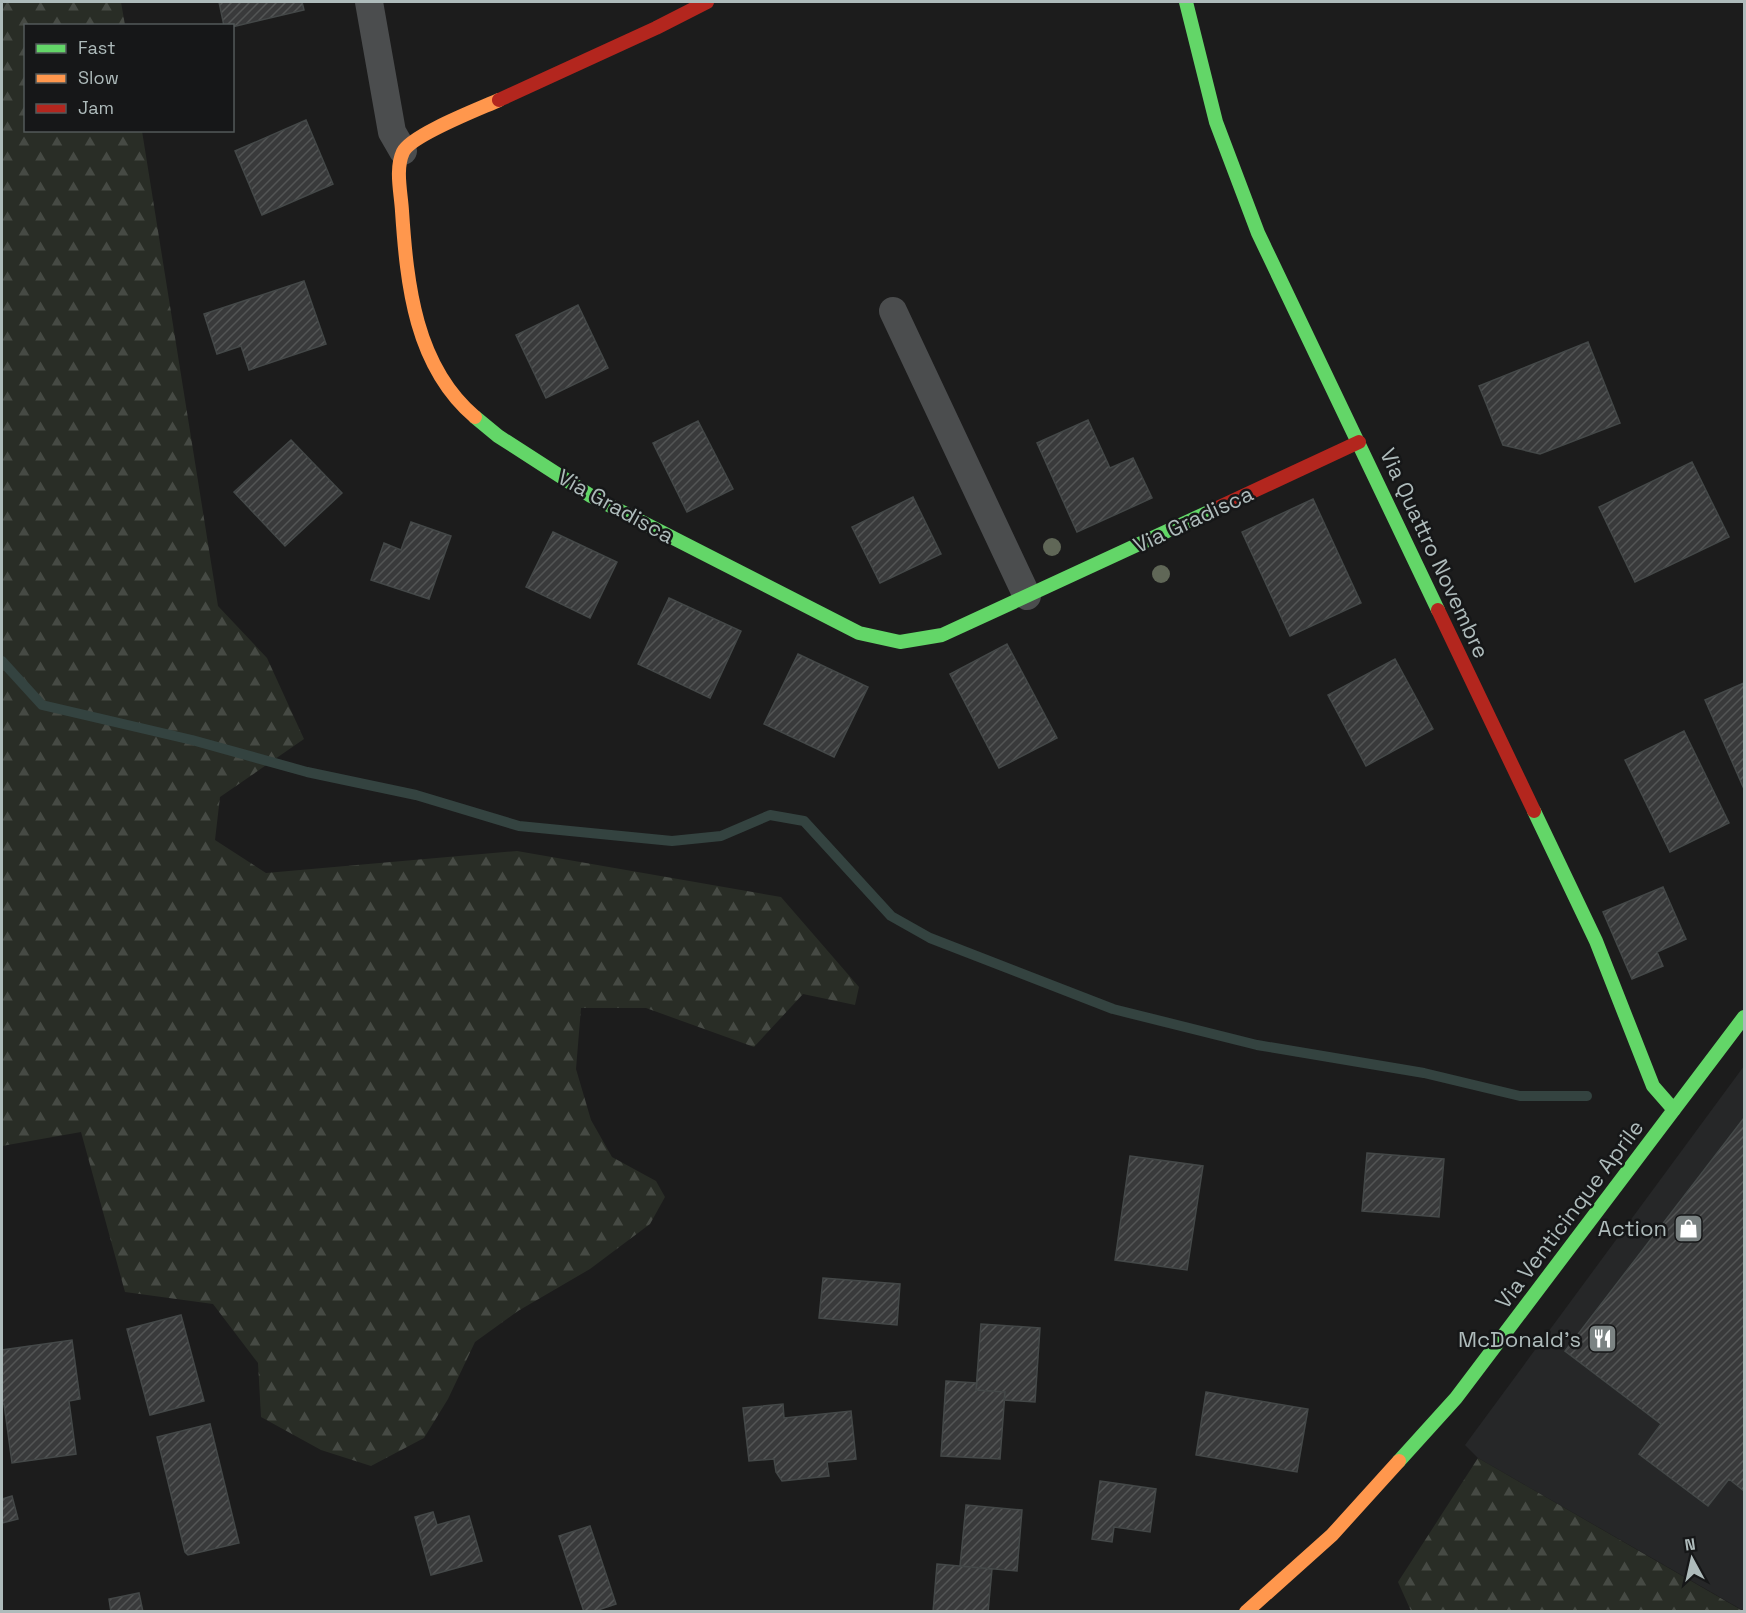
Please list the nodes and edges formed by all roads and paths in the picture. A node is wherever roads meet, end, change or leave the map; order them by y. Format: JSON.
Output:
{"nodes":[{"id":1,"x":369,"y":2,"type":"edge"},
{"id":2,"x":707,"y":2,"type":"edge"},
{"id":3,"x":1186,"y":2,"type":"edge"},
{"id":4,"x":403,"y":151,"type":"junction"},
{"id":5,"x":893,"y":311,"type":"dead end"},
{"id":6,"x":1359,"y":442,"type":"junction"},
{"id":7,"x":1027,"y":596,"type":"junction"},
{"id":8,"x":1744,"y":1017,"type":"edge"},
{"id":9,"x":1674,"y":1110,"type":"junction"},
{"id":10,"x":1246,"y":1611,"type":"edge"}],
"edges":[{"from":1,"to":4,"type":"street"},
{"from":2,"to":4,"type":"street"},
{"from":3,"to":6,"type":"street","name":"Via Quattro Novembre"},
{"from":4,"to":7,"type":"street","name":"Via Gradisca"},
{"from":5,"to":7,"type":"street"},
{"from":6,"to":7,"type":"street","name":"Via Gradisca"},
{"from":6,"to":9,"type":"street","name":"Via Quattro Novembre"},
{"from":8,"to":9,"type":"street","name":"Via Venticinque Aprile"},
{"from":9,"to":10,"type":"street","name":"Via Venticinque Aprile"}]}
